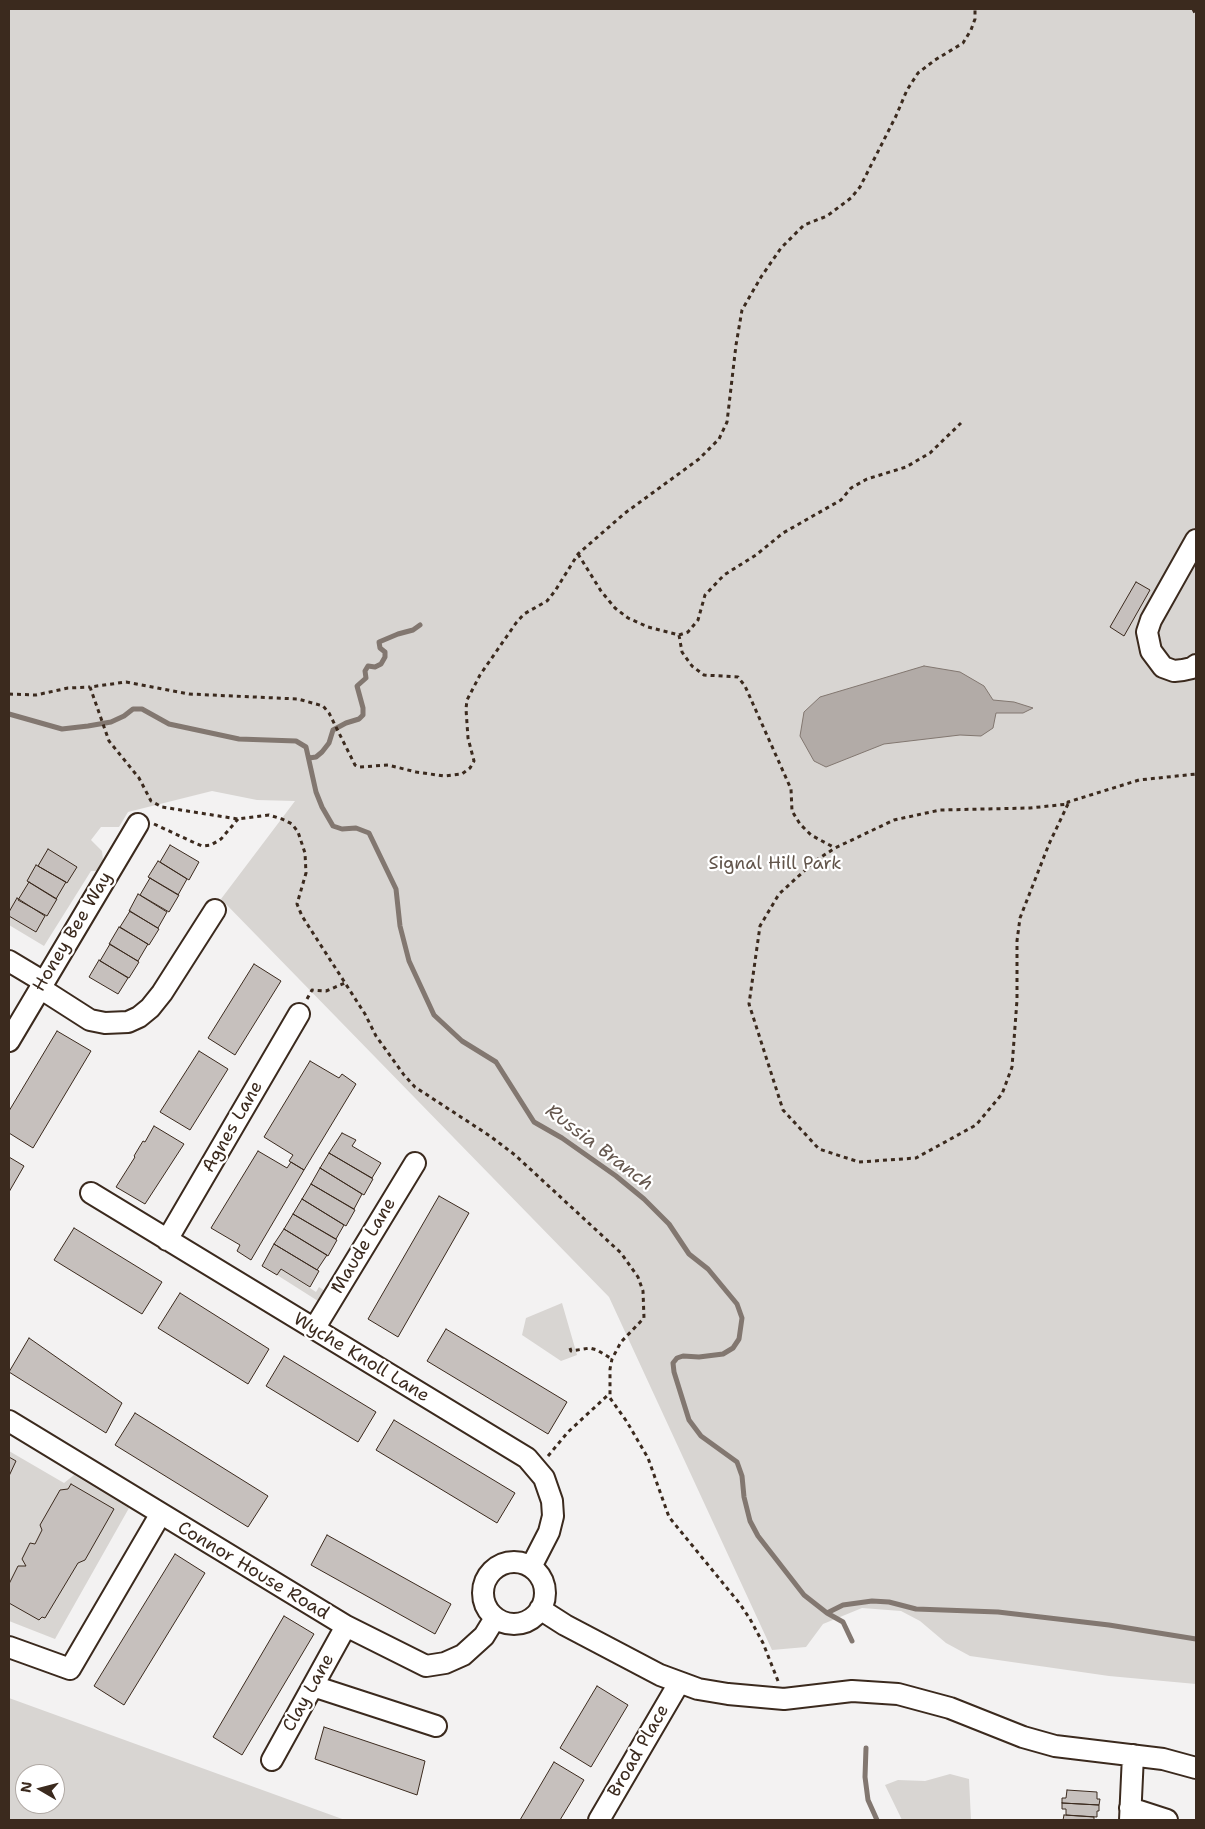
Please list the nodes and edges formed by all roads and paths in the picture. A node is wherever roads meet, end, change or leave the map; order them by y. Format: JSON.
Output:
{"nodes":[{"id":1,"x":975,"y":9,"type":"edge"},
{"id":2,"x":1193,"y":9,"type":"edge"},
{"id":3,"x":1196,"y":15,"type":"edge"},
{"id":4,"x":961,"y":423,"type":"dead end"},
{"id":5,"x":1196,"y":540,"type":"edge"},
{"id":6,"x":578,"y":554,"type":"junction"},
{"id":7,"x":679,"y":635,"type":"junction"},
{"id":8,"x":1196,"y":665,"type":"edge"},
{"id":9,"x":90,"y":688,"type":"junction"},
{"id":10,"x":9,"y":694,"type":"edge"},
{"id":11,"x":1196,"y":774,"type":"edge"},
{"id":12,"x":1068,"y":804,"type":"junction"},
{"id":13,"x":238,"y":819,"type":"junction"},
{"id":14,"x":146,"y":824,"type":"joint"},
{"id":15,"x":835,"y":848,"type":"junction"},
{"id":16,"x":215,"y":910,"type":"dead end"},
{"id":17,"x":9,"y":961,"type":"edge"},
{"id":18,"x":344,"y":983,"type":"junction"},
{"id":19,"x":42,"y":985,"type":"junction"},
{"id":20,"x":299,"y":1014,"type":"joint"},
{"id":21,"x":9,"y":1041,"type":"edge"},
{"id":22,"x":415,"y":1163,"type":"dead end"},
{"id":23,"x":91,"y":1193,"type":"dead end"},
{"id":24,"x":167,"y":1240,"type":"junction"},
{"id":25,"x":314,"y":1329,"type":"junction"},
{"id":26,"x":570,"y":1348,"type":"dead end"},
{"id":27,"x":612,"y":1359,"type":"junction"},
{"id":28,"x":609,"y":1394,"type":"junction"},
{"id":29,"x":9,"y":1422,"type":"edge"},
{"id":30,"x":538,"y":1469,"type":"junction"},
{"id":31,"x":160,"y":1514,"type":"junction"},
{"id":32,"x":531,"y":1567,"type":"junction"},
{"id":33,"x":540,"y":1610,"type":"junction"},
{"id":34,"x":495,"y":1618,"type":"junction"},
{"id":35,"x":346,"y":1626,"type":"junction"},
{"id":36,"x":9,"y":1647,"type":"edge"},
{"id":37,"x":679,"y":1683,"type":"junction"},
{"id":38,"x":313,"y":1686,"type":"junction"},
{"id":39,"x":784,"y":1700,"type":"junction"},
{"id":40,"x":436,"y":1726,"type":"dead end"},
{"id":41,"x":1133,"y":1755,"type":"junction"},
{"id":42,"x":272,"y":1760,"type":"dead end"},
{"id":43,"x":1196,"y":1768,"type":"edge"},
{"id":44,"x":1130,"y":1814,"type":"edge"},
{"id":45,"x":599,"y":1820,"type":"edge"},
{"id":46,"x":1167,"y":1820,"type":"edge"}],
"edges":[{"from":1,"to":6,"type":"path"},
{"from":2,"to":3,"type":"path"},
{"from":4,"to":7,"type":"path"},
{"from":5,"to":8,"type":"street"},
{"from":6,"to":7,"type":"path"},
{"from":6,"to":9,"type":"path"},
{"from":7,"to":15,"type":"path"},
{"from":9,"to":10,"type":"path"},
{"from":9,"to":13,"type":"path"},
{"from":11,"to":12,"type":"path"},
{"from":12,"to":15,"type":"path"},
{"from":12,"to":15,"type":"path"},
{"from":13,"to":14,"type":"path"},
{"from":13,"to":18,"type":"path"},
{"from":14,"to":19,"type":"street","name":"Honey Bee Way"},
{"from":16,"to":19,"type":"street"},
{"from":17,"to":19,"type":"street"},
{"from":18,"to":20,"type":"path"},
{"from":18,"to":27,"type":"path"},
{"from":19,"to":21,"type":"street","name":"Honey Bee Way"},
{"from":20,"to":24,"type":"street","name":"Agnes Lane"},
{"from":22,"to":25,"type":"street","name":"Maude Lane"},
{"from":23,"to":24,"type":"street","name":"Wyche Knoll Lane"},
{"from":24,"to":25,"type":"street","name":"Wyche Knoll Lane"},
{"from":25,"to":30,"type":"street","name":"Wyche Knoll Lane"},
{"from":26,"to":27,"type":"path"},
{"from":27,"to":28,"type":"path"},
{"from":28,"to":30,"type":"path"},
{"from":28,"to":39,"type":"path"},
{"from":29,"to":31,"type":"street","name":"Connor House Road"},
{"from":30,"to":32,"type":"street","name":"Wyche Knoll Lane"},
{"from":31,"to":35,"type":"street","name":"Connor House Road"},
{"from":31,"to":36,"type":"street"},
{"from":32,"to":33,"type":"street"},
{"from":32,"to":34,"type":"street"},
{"from":33,"to":34,"type":"street"},
{"from":33,"to":37,"type":"street"},
{"from":34,"to":35,"type":"street","name":"Connor House Road"},
{"from":35,"to":38,"type":"street","name":"Clay Lane"},
{"from":37,"to":39,"type":"street"},
{"from":37,"to":45,"type":"street","name":"Broad Place"},
{"from":38,"to":40,"type":"street"},
{"from":38,"to":42,"type":"street","name":"Clay Lane"},
{"from":39,"to":41,"type":"street"},
{"from":41,"to":43,"type":"street"},
{"from":41,"to":44,"type":"street"},
{"from":44,"to":46,"type":"street"}]}
